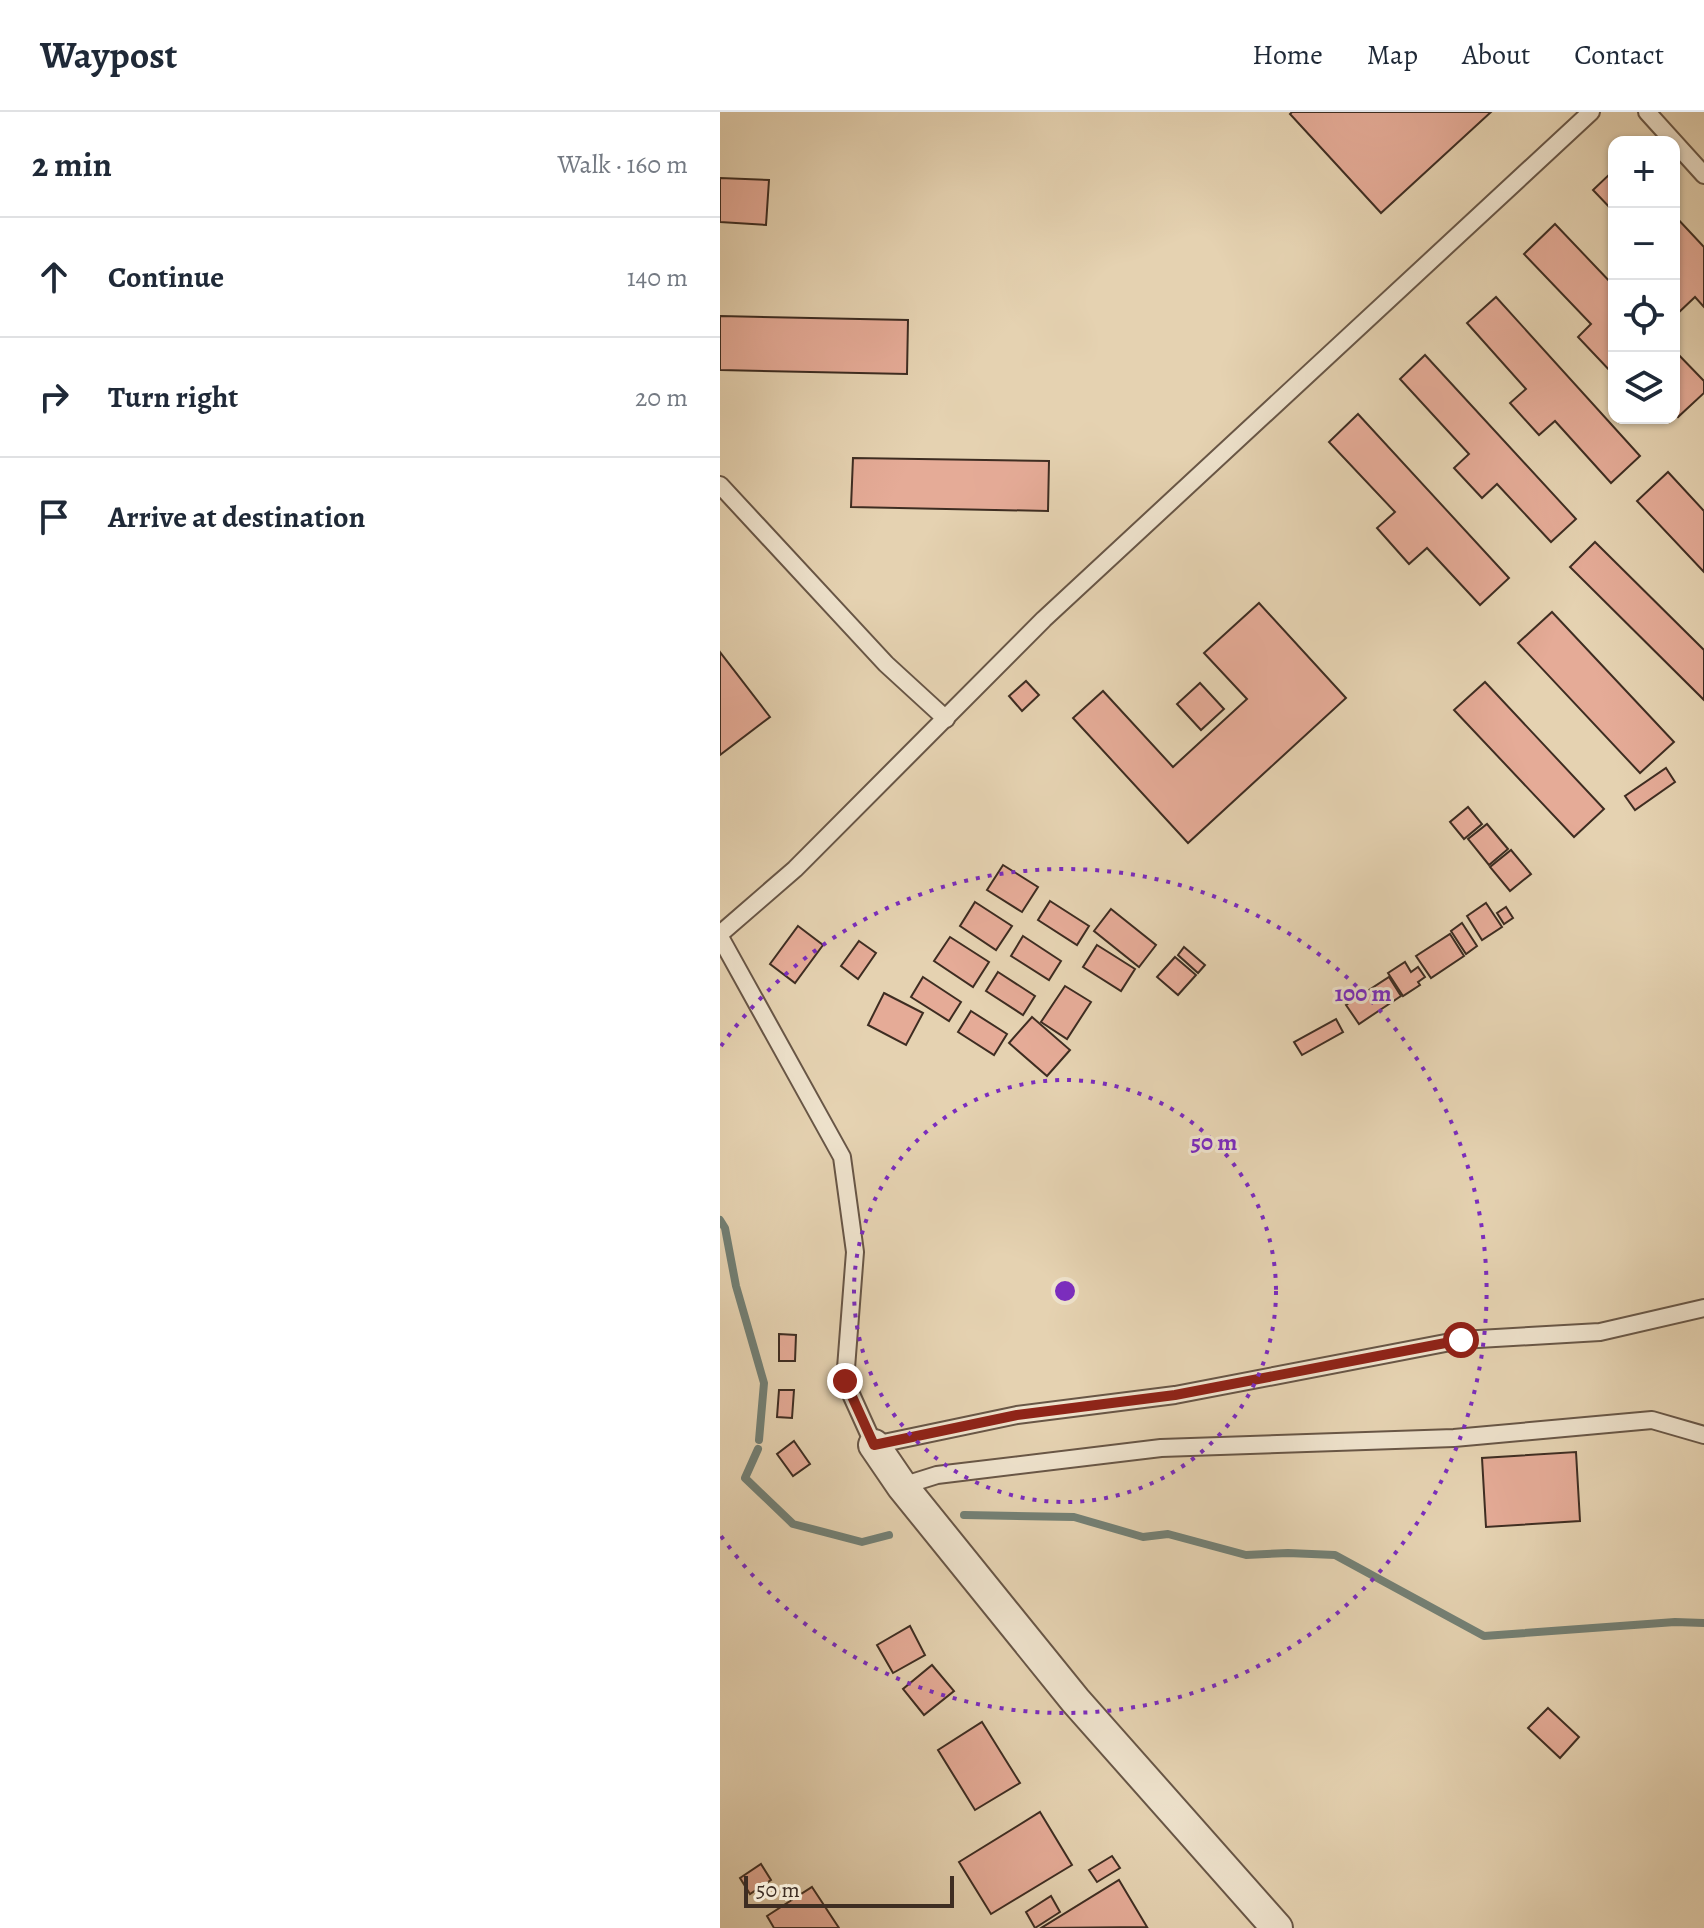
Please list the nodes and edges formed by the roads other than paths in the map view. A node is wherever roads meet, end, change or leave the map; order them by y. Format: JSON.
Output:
{"nodes":[{"id":1,"x":1591,"y":112,"type":"edge"},
{"id":2,"x":1647,"y":112,"type":"edge"},
{"id":3,"x":1704,"y":175,"type":"edge"},
{"id":4,"x":720,"y":485,"type":"edge"},
{"id":5,"x":946,"y":719,"type":"junction"},
{"id":6,"x":720,"y":935,"type":"edge"},
{"id":7,"x":1704,"y":1308,"type":"edge"},
{"id":8,"x":1704,"y":1435,"type":"edge"},
{"id":9,"x":874,"y":1445,"type":"junction"},
{"id":10,"x":902,"y":1486,"type":"junction"},
{"id":11,"x":1277,"y":1928,"type":"edge"}],
"edges":[{"from":1,"to":5,"type":"lane"},
{"from":2,"to":3,"type":"lane"},
{"from":4,"to":5,"type":"lane"},
{"from":5,"to":6,"type":"lane"},
{"from":6,"to":9,"type":"lane"},
{"from":7,"to":9,"type":"lane"},
{"from":8,"to":10,"type":"lane"},
{"from":9,"to":10,"type":"street"},
{"from":10,"to":11,"type":"street"}]}
